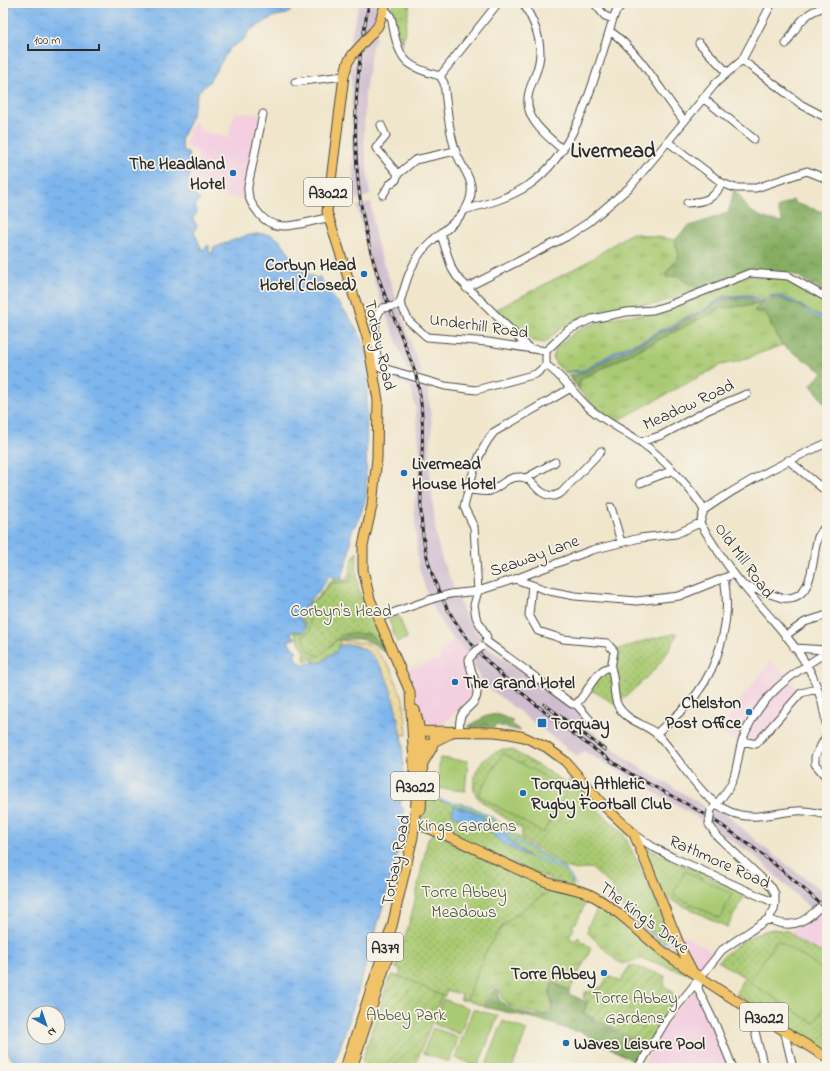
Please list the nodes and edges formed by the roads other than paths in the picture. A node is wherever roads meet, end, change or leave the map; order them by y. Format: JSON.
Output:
{"nodes":[{"id":1,"x":498,"y":3,"type":"edge"},
{"id":2,"x":523,"y":3,"type":"edge"},
{"id":3,"x":594,"y":3,"type":"edge"},
{"id":4,"x":624,"y":3,"type":"edge"},
{"id":5,"x":772,"y":3,"type":"edge"},
{"id":6,"x":385,"y":6,"type":"edge"},
{"id":7,"x":827,"y":7,"type":"edge"},
{"id":8,"x":613,"y":19,"type":"junction"},
{"id":9,"x":610,"y":31,"type":"junction"},
{"id":10,"x":699,"y":43,"type":"dead end"},
{"id":11,"x":786,"y":44,"type":"dead end"},
{"id":12,"x":742,"y":60,"type":"junction"},
{"id":13,"x":727,"y":72,"type":"junction"},
{"id":14,"x":344,"y":76,"type":"junction"},
{"id":15,"x":440,"y":76,"type":"junction"},
{"id":16,"x":296,"y":82,"type":"dead end"},
{"id":17,"x":703,"y":98,"type":"junction"},
{"id":18,"x":263,"y":114,"type":"dead end"},
{"id":19,"x":827,"y":118,"type":"edge"},
{"id":20,"x":684,"y":121,"type":"junction"},
{"id":21,"x":381,"y":125,"type":"dead end"},
{"id":22,"x":754,"y":139,"type":"dead end"},
{"id":23,"x":668,"y":142,"type":"junction"},
{"id":24,"x":563,"y":150,"type":"junction"},
{"id":25,"x":455,"y":151,"type":"junction"},
{"id":26,"x":398,"y":174,"type":"junction"},
{"id":27,"x":827,"y":179,"type":"edge"},
{"id":28,"x":722,"y":183,"type":"junction"},
{"id":29,"x":383,"y":195,"type":"dead end"},
{"id":30,"x":687,"y":203,"type":"dead end"},
{"id":31,"x":464,"y":210,"type":"junction"},
{"id":32,"x":328,"y":218,"type":"junction"},
{"id":33,"x":441,"y":235,"type":"junction"},
{"id":34,"x":466,"y":288,"type":"junction"},
{"id":35,"x":827,"y":298,"type":"edge"},
{"id":36,"x":397,"y":304,"type":"junction"},
{"id":37,"x":528,"y":347,"type":"junction"},
{"id":38,"x":546,"y":351,"type":"junction"},
{"id":39,"x":546,"y":365,"type":"junction"},
{"id":40,"x":375,"y":366,"type":"junction"},
{"id":41,"x":571,"y":388,"type":"junction"},
{"id":42,"x":747,"y":394,"type":"dead end"},
{"id":43,"x":641,"y":442,"type":"junction"},
{"id":44,"x":827,"y":443,"type":"edge"},
{"id":45,"x":601,"y":451,"type":"dead end"},
{"id":46,"x":788,"y":460,"type":"junction"},
{"id":47,"x":555,"y":462,"type":"dead end"},
{"id":48,"x":671,"y":471,"type":"junction"},
{"id":49,"x":526,"y":478,"type":"junction"},
{"id":50,"x":640,"y":483,"type":"dead end"},
{"id":51,"x":469,"y":490,"type":"junction"},
{"id":52,"x":827,"y":492,"type":"edge"},
{"id":53,"x":611,"y":507,"type":"dead end"},
{"id":54,"x":704,"y":510,"type":"junction"},
{"id":55,"x":700,"y":523,"type":"junction"},
{"id":56,"x":827,"y":524,"type":"edge"},
{"id":57,"x":621,"y":542,"type":"junction"},
{"id":58,"x":734,"y":574,"type":"junction"},
{"id":59,"x":724,"y":578,"type":"junction"},
{"id":60,"x":515,"y":579,"type":"junction"},
{"id":61,"x":532,"y":585,"type":"junction"},
{"id":62,"x":742,"y":585,"type":"junction"},
{"id":63,"x":478,"y":591,"type":"junction"},
{"id":64,"x":827,"y":615,"type":"edge"},
{"id":65,"x":378,"y":618,"type":"junction"},
{"id":66,"x":784,"y":636,"type":"junction"},
{"id":67,"x":484,"y":644,"type":"junction"},
{"id":68,"x":794,"y":648,"type":"junction"},
{"id":69,"x":827,"y":651,"type":"edge"},
{"id":70,"x":805,"y":665,"type":"junction"},
{"id":71,"x":611,"y":668,"type":"junction"},
{"id":72,"x":817,"y":689,"type":"junction"},
{"id":73,"x":412,"y":701,"type":"junction"},
{"id":74,"x":576,"y":704,"type":"junction"},
{"id":75,"x":590,"y":720,"type":"dead end"},
{"id":76,"x":827,"y":730,"type":"edge"},
{"id":77,"x":420,"y":731,"type":"junction"},
{"id":78,"x":434,"y":732,"type":"junction"},
{"id":79,"x":459,"y":732,"type":"junction"},
{"id":80,"x":656,"y":734,"type":"junction"},
{"id":81,"x":827,"y":734,"type":"edge"},
{"id":82,"x":742,"y":741,"type":"junction"},
{"id":83,"x":434,"y":742,"type":"junction"},
{"id":84,"x":417,"y":744,"type":"junction"},
{"id":85,"x":422,"y":766,"type":"junction"},
{"id":86,"x":827,"y":778,"type":"edge"},
{"id":87,"x":716,"y":804,"type":"junction"},
{"id":88,"x":827,"y":815,"type":"edge"},
{"id":89,"x":417,"y":825,"type":"junction"},
{"id":90,"x":634,"y":834,"type":"junction"},
{"id":91,"x":653,"y":847,"type":"junction"},
{"id":92,"x":640,"y":849,"type":"junction"},
{"id":93,"x":827,"y":900,"type":"edge"},
{"id":94,"x":775,"y":903,"type":"junction"},
{"id":95,"x":768,"y":919,"type":"junction"},
{"id":96,"x":700,"y":978,"type":"junction"},
{"id":97,"x":753,"y":1010,"type":"junction"},
{"id":98,"x":784,"y":1030,"type":"junction"},
{"id":99,"x":827,"y":1058,"type":"edge"},
{"id":100,"x":345,"y":1068,"type":"edge"},
{"id":101,"x":352,"y":1068,"type":"edge"},
{"id":102,"x":638,"y":1068,"type":"edge"},
{"id":103,"x":733,"y":1068,"type":"edge"},
{"id":104,"x":764,"y":1068,"type":"edge"},
{"id":105,"x":793,"y":1068,"type":"edge"}],
"edges":[{"from":1,"to":15,"type":"street"},
{"from":2,"to":24,"type":"street"},
{"from":3,"to":8,"type":"street"},
{"from":4,"to":8,"type":"street"},
{"from":5,"to":12,"type":"street"},
{"from":6,"to":14,"type":"main road","name":"Torbay Road","number":"A3022","bridge":true},
{"from":6,"to":15,"type":"street"},
{"from":7,"to":11,"type":"street"},
{"from":8,"to":9,"type":"street"},
{"from":9,"to":20,"type":"street"},
{"from":9,"to":24,"type":"street"},
{"from":10,"to":13,"type":"street"},
{"from":12,"to":13,"type":"street"},
{"from":12,"to":19,"type":"street"},
{"from":13,"to":17,"type":"street"},
{"from":14,"to":16,"type":"street"},
{"from":14,"to":32,"type":"main road","name":"Torbay Road","number":"A3022"},
{"from":15,"to":25,"type":"street"},
{"from":17,"to":20,"type":"street"},
{"from":17,"to":22,"type":"street"},
{"from":18,"to":32,"type":"street"},
{"from":20,"to":23,"type":"street"},
{"from":21,"to":26,"type":"street"},
{"from":23,"to":28,"type":"street"},
{"from":23,"to":34,"type":"street"},
{"from":24,"to":31,"type":"street"},
{"from":25,"to":26,"type":"street"},
{"from":25,"to":31,"type":"street"},
{"from":26,"to":29,"type":"street"},
{"from":27,"to":28,"type":"street"},
{"from":28,"to":30,"type":"street"},
{"from":31,"to":33,"type":"street"},
{"from":32,"to":40,"type":"main road","name":"Torbay Road","number":"A3022"},
{"from":33,"to":34,"type":"street"},
{"from":33,"to":36,"type":"street"},
{"from":34,"to":37,"type":"street"},
{"from":35,"to":38,"type":"street"},
{"from":36,"to":37,"type":"street","name":"Underhill Road"},
{"from":36,"to":40,"type":"street","bridge":true},
{"from":37,"to":38,"type":"street","name":"Underhill Road"},
{"from":38,"to":39,"type":"street"},
{"from":39,"to":40,"type":"street"},
{"from":39,"to":41,"type":"street","name":"Old Mill Road"},
{"from":40,"to":65,"type":"main road","name":"Torbay Road","number":"A3022"},
{"from":41,"to":43,"type":"street","name":"Old Mill Road"},
{"from":41,"to":51,"type":"street"},
{"from":42,"to":43,"type":"street","name":"Meadow Road"},
{"from":43,"to":48,"type":"street","name":"Old Mill Road"},
{"from":44,"to":46,"type":"street"},
{"from":45,"to":49,"type":"street"},
{"from":46,"to":52,"type":"street"},
{"from":46,"to":54,"type":"street"},
{"from":47,"to":49,"type":"street"},
{"from":48,"to":50,"type":"street"},
{"from":48,"to":54,"type":"street","name":"Old Mill Road"},
{"from":49,"to":51,"type":"street"},
{"from":51,"to":63,"type":"street"},
{"from":53,"to":57,"type":"street"},
{"from":54,"to":55,"type":"street","name":"Old Mill Road"},
{"from":55,"to":57,"type":"street","name":"Seaway Lane"},
{"from":55,"to":58,"type":"street","name":"Old Mill Road"},
{"from":56,"to":62,"type":"street"},
{"from":57,"to":60,"type":"street","name":"Seaway Lane"},
{"from":58,"to":59,"type":"street"},
{"from":58,"to":62,"type":"street","name":"Old Mill Road"},
{"from":59,"to":61,"type":"street"},
{"from":59,"to":80,"type":"street"},
{"from":60,"to":61,"type":"street"},
{"from":60,"to":63,"type":"street","name":"Seaway Lane"},
{"from":61,"to":71,"type":"street"},
{"from":62,"to":66,"type":"street","name":"Old Mill Road"},
{"from":63,"to":65,"type":"street","name":"Seaway Lane","bridge":true},
{"from":63,"to":67,"type":"street"},
{"from":64,"to":66,"type":"street"},
{"from":65,"to":73,"type":"main road","name":"Torbay Road","number":"A3022"},
{"from":66,"to":68,"type":"street","name":"Old Mill Road"},
{"from":67,"to":74,"type":"street"},
{"from":67,"to":79,"type":"street","bridge":true},
{"from":68,"to":69,"type":"street"},
{"from":68,"to":70,"type":"street","name":"Old Mill Road"},
{"from":69,"to":70,"type":"street"},
{"from":70,"to":72,"type":"street","name":"Old Mill Road"},
{"from":70,"to":82,"type":"street"},
{"from":71,"to":74,"type":"street"},
{"from":71,"to":80,"type":"street"},
{"from":72,"to":76,"type":"street","name":"Old Mill Road"},
{"from":72,"to":82,"type":"street"},
{"from":73,"to":77,"type":"main road","name":"Torbay Road","number":"A3022"},
{"from":73,"to":84,"type":"main road","name":"Torbay Road","number":"A3022"},
{"from":74,"to":75,"type":"street"},
{"from":77,"to":78,"type":"main road","name":"Rathmore Road","number":"A3022"},
{"from":77,"to":84,"type":"main road"},
{"from":78,"to":79,"type":"main road","name":"Rathmore Road","number":"A3022"},
{"from":78,"to":83,"type":"main road","number":"A3022"},
{"from":79,"to":83,"type":"main road","number":"A3022"},
{"from":79,"to":90,"type":"main road","name":"Rathmore Road","number":"A3022"},
{"from":80,"to":87,"type":"street"},
{"from":81,"to":86,"type":"street"},
{"from":82,"to":87,"type":"street"},
{"from":83,"to":84,"type":"main road","number":"A3022"},
{"from":83,"to":85,"type":"main road","number":"A3022"},
{"from":84,"to":85,"type":"main road","name":"Torbay Road","number":"A3022"},
{"from":84,"to":89,"type":"main road","name":"Torbay Road","number":"A3022"},
{"from":85,"to":89,"type":"main road","name":"Torbay Road","number":"A3022"},
{"from":87,"to":88,"type":"street"},
{"from":87,"to":94,"type":"street","bridge":true},
{"from":89,"to":96,"type":"main road","name":"The King's Drive","number":"A3022"},
{"from":89,"to":100,"type":"main road","name":"Torbay Road","number":"A379"},
{"from":89,"to":101,"type":"main road","name":"Torbay Road","number":"A379"},
{"from":90,"to":91,"type":"street","name":"Rathmore Road"},
{"from":90,"to":92,"type":"main road","number":"A3022"},
{"from":91,"to":92,"type":"street","name":"Rathmore Road"},
{"from":91,"to":94,"type":"street","name":"Rathmore Road"},
{"from":92,"to":96,"type":"main road","number":"A3022"},
{"from":93,"to":95,"type":"street"},
{"from":94,"to":95,"type":"street"},
{"from":95,"to":96,"type":"street"},
{"from":96,"to":97,"type":"main road","number":"A3022"},
{"from":96,"to":102,"type":"street"},
{"from":96,"to":103,"type":"street"},
{"from":97,"to":98,"type":"main road","number":"A3022"},
{"from":97,"to":104,"type":"street"},
{"from":98,"to":99,"type":"main road","number":"A3022"},
{"from":98,"to":105,"type":"street"}]}
